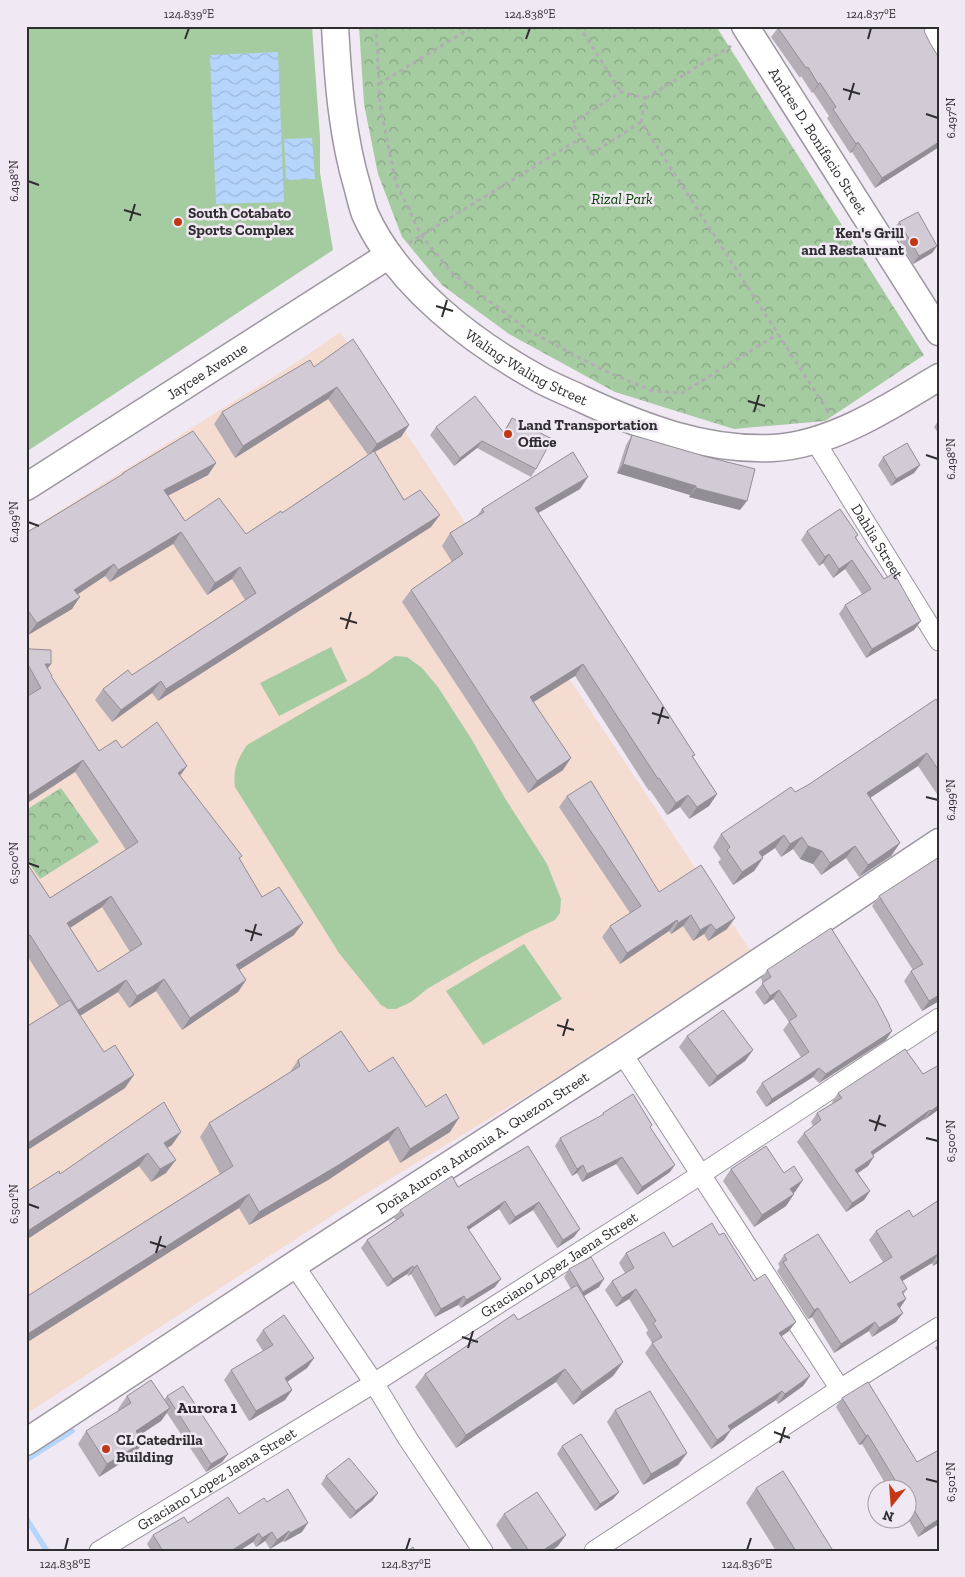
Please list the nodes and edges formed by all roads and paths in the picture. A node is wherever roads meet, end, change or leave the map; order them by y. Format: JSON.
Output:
{"nodes":[{"id":1,"x":335,"y":26,"type":"edge"},
{"id":2,"x":376,"y":26,"type":"edge"},
{"id":3,"x":474,"y":26,"type":"edge"},
{"id":4,"x":579,"y":26,"type":"edge"},
{"id":5,"x":924,"y":26,"type":"edge"},
{"id":6,"x":753,"y":29,"type":"edge"},
{"id":7,"x":939,"y":48,"type":"edge"},
{"id":8,"x":379,"y":84,"type":"junction"},
{"id":9,"x":621,"y":92,"type":"junction"},
{"id":10,"x":646,"y":98,"type":"junction"},
{"id":11,"x":641,"y":122,"type":"junction"},
{"id":12,"x":581,"y":138,"type":"junction"},
{"id":13,"x":421,"y":236,"type":"junction"},
{"id":14,"x":389,"y":255,"type":"junction"},
{"id":15,"x":939,"y":332,"type":"edge"},
{"id":16,"x":778,"y":334,"type":"junction"},
{"id":17,"x":939,"y":377,"type":"edge"},
{"id":18,"x":840,"y":430,"type":"junction"},
{"id":19,"x":815,"y":441,"type":"junction"},
{"id":20,"x":26,"y":487,"type":"edge"},
{"id":21,"x":939,"y":641,"type":"edge"},
{"id":22,"x":939,"y":842,"type":"edge"},
{"id":23,"x":939,"y":1018,"type":"edge"},
{"id":24,"x":622,"y":1053,"type":"junction"},
{"id":25,"x":700,"y":1175,"type":"junction"},
{"id":26,"x":294,"y":1265,"type":"junction"},
{"id":27,"x":939,"y":1327,"type":"edge"},
{"id":28,"x":374,"y":1383,"type":"junction"},
{"id":29,"x":840,"y":1389,"type":"junction"},
{"id":30,"x":26,"y":1442,"type":"edge"},
{"id":31,"x":99,"y":1551,"type":"edge"},
{"id":32,"x":483,"y":1551,"type":"edge"},
{"id":33,"x":594,"y":1551,"type":"edge"}],
"edges":[{"from":1,"to":14,"type":"street","name":"Waling-Waling Street"},
{"from":2,"to":8,"type":"path"},
{"from":3,"to":8,"type":"path"},
{"from":4,"to":9,"type":"path"},
{"from":5,"to":7,"type":"street"},
{"from":6,"to":10,"type":"path"},
{"from":6,"to":15,"type":"street","name":"Andres D. Bonifacio Street"},
{"from":8,"to":13,"type":"path"},
{"from":9,"to":10,"type":"path"},
{"from":9,"to":12,"type":"path"},
{"from":10,"to":11,"type":"path"},
{"from":11,"to":12,"type":"path"},
{"from":11,"to":16,"type":"path"},
{"from":12,"to":13,"type":"path"},
{"from":13,"to":14,"type":"path"},
{"from":13,"to":16,"type":"path"},
{"from":14,"to":19,"type":"street","name":"Waling-Waling Street"},
{"from":14,"to":20,"type":"street","name":"Jaycee Avenue"},
{"from":16,"to":18,"type":"path"},
{"from":17,"to":18,"type":"street","name":"Waling-Waling Street"},
{"from":18,"to":19,"type":"street","name":"Waling-Waling Street"},
{"from":19,"to":21,"type":"street","name":"Dahlia Street"},
{"from":22,"to":24,"type":"street","name":"Doña Aurora Antonia A. Quezon Street"},
{"from":23,"to":25,"type":"street","name":"Graciano Lopez Jaena Street"},
{"from":24,"to":25,"type":"street"},
{"from":24,"to":26,"type":"street","name":"Doña Aurora Antonia A. Quezon Street"},
{"from":25,"to":28,"type":"street","name":"Graciano Lopez Jaena Street"},
{"from":25,"to":29,"type":"street"},
{"from":26,"to":28,"type":"street"},
{"from":26,"to":30,"type":"street","name":"Doña Aurora Antonia A. Quezon Street"},
{"from":27,"to":29,"type":"street"},
{"from":28,"to":31,"type":"street","name":"Graciano Lopez Jaena Street"},
{"from":28,"to":32,"type":"street"},
{"from":29,"to":33,"type":"street"}]}
